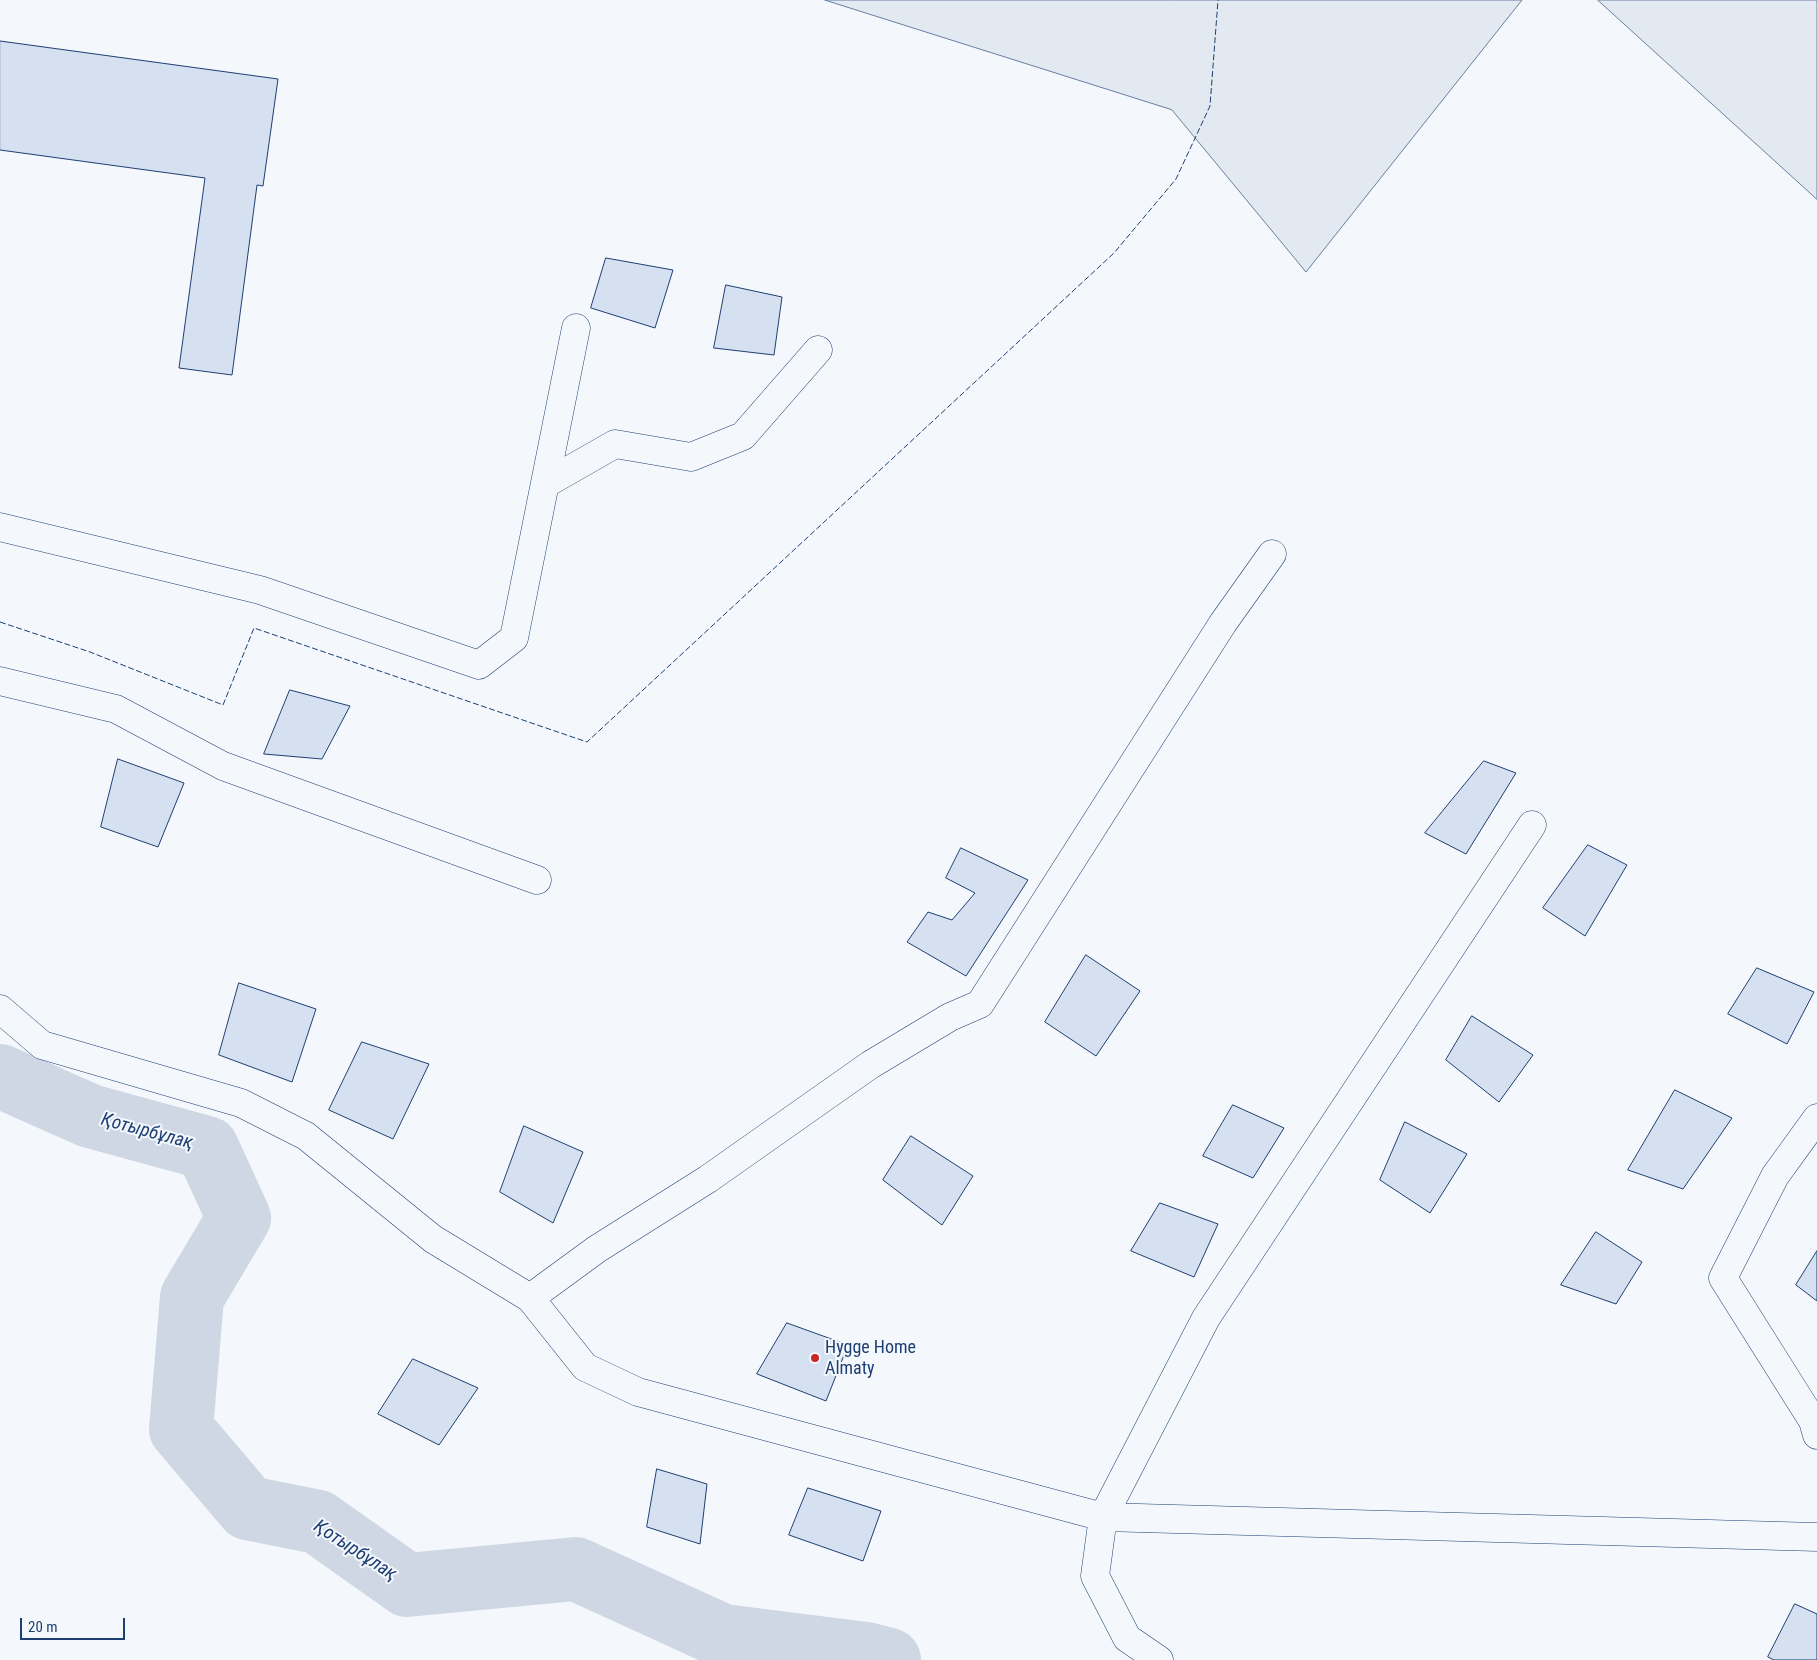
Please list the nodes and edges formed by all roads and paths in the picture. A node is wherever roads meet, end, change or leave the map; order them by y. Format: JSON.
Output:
{"nodes":[{"id":1,"x":576,"y":328,"type":"dead end"},
{"id":2,"x":818,"y":350,"type":"dead end"},
{"id":3,"x":545,"y":484,"type":"junction"},
{"id":4,"x":0,"y":527,"type":"edge"},
{"id":5,"x":1272,"y":554,"type":"dead end"},
{"id":6,"x":0,"y":681,"type":"edge"},
{"id":7,"x":1532,"y":825,"type":"dead end"},
{"id":8,"x":537,"y":880,"type":"dead end"},
{"id":9,"x":0,"y":1009,"type":"edge"},
{"id":10,"x":1817,"y":1118,"type":"edge"},
{"id":11,"x":530,"y":1298,"type":"junction"},
{"id":12,"x":1817,"y":1435,"type":"edge"},
{"id":13,"x":1103,"y":1517,"type":"junction"},
{"id":14,"x":1817,"y":1537,"type":"edge"},
{"id":15,"x":1159,"y":1660,"type":"edge"}],
"edges":[{"from":1,"to":3,"type":"lane"},
{"from":2,"to":3,"type":"lane"},
{"from":3,"to":4,"type":"lane"},
{"from":5,"to":11,"type":"lane"},
{"from":6,"to":8,"type":"lane"},
{"from":7,"to":13,"type":"lane"},
{"from":9,"to":11,"type":"lane"},
{"from":10,"to":12,"type":"lane"},
{"from":11,"to":13,"type":"lane"},
{"from":13,"to":14,"type":"lane"},
{"from":13,"to":15,"type":"lane"}]}
